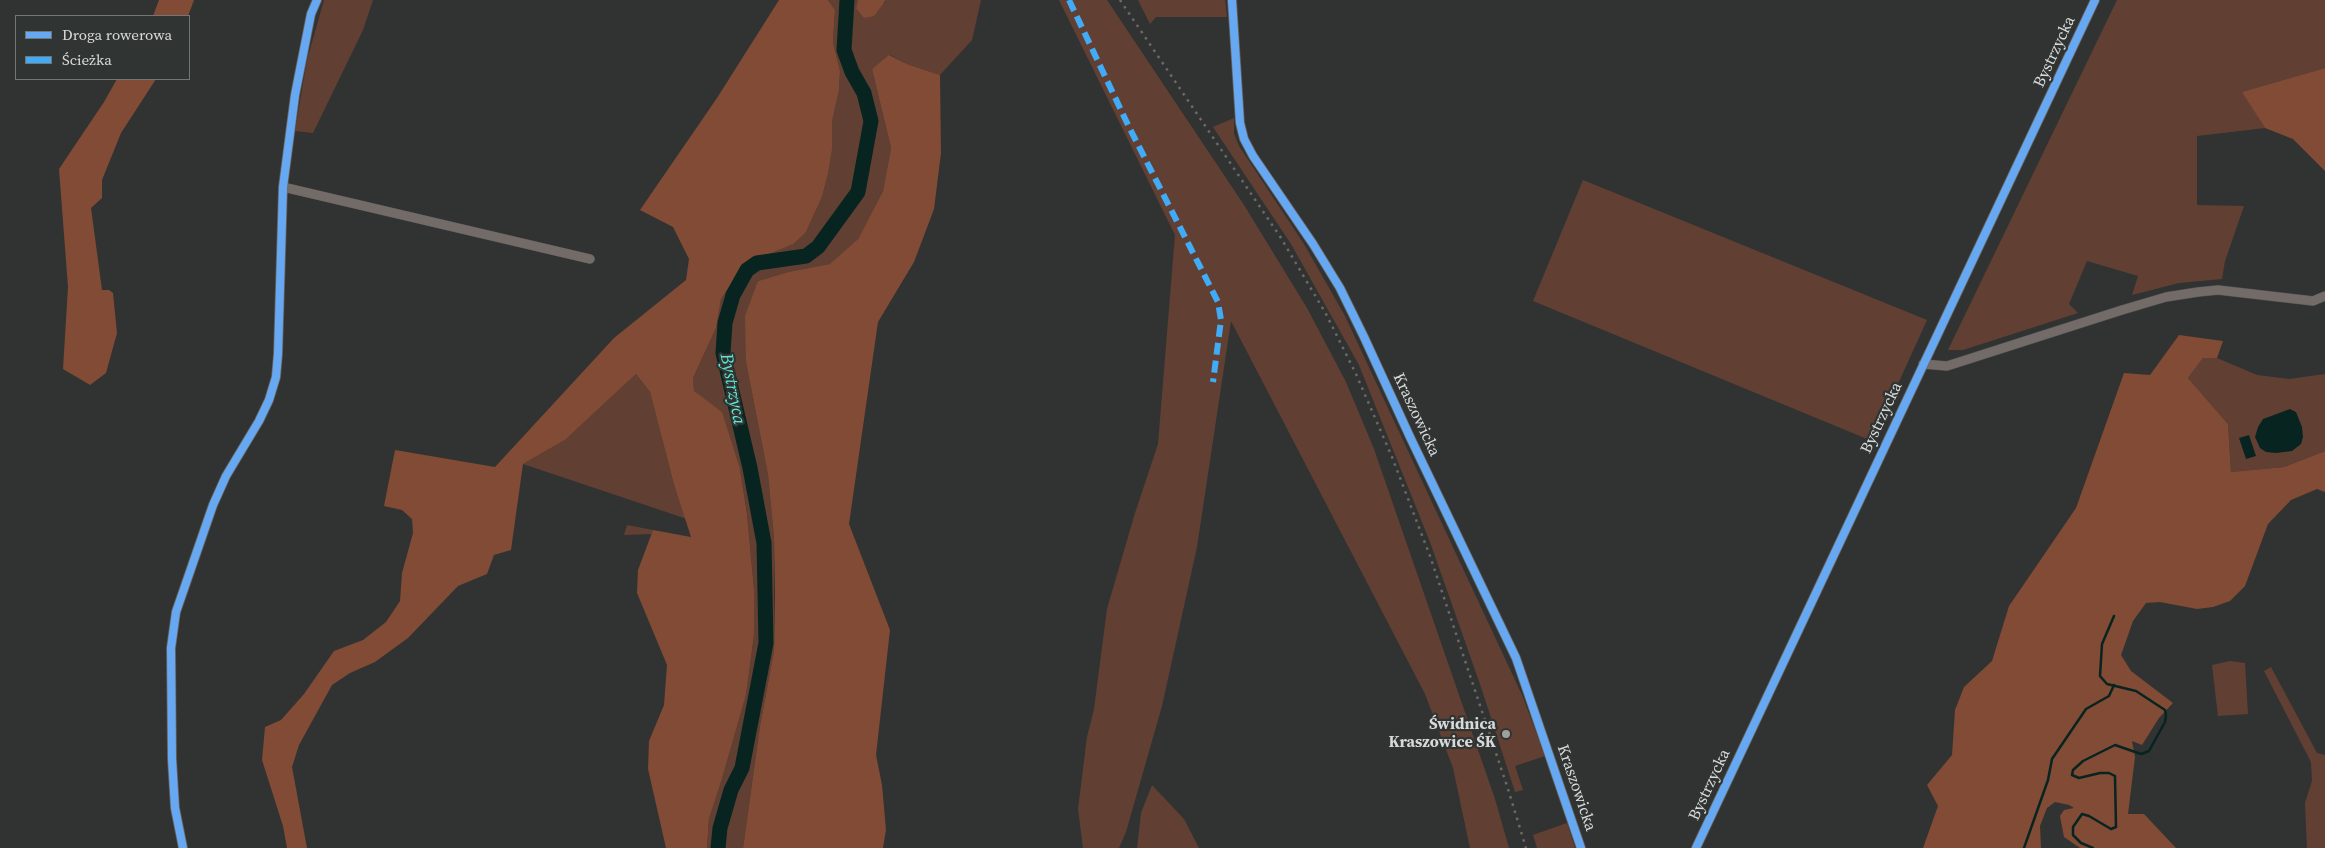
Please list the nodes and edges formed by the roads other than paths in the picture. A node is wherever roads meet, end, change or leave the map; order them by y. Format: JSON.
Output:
{"nodes":[{"id":1,"x":317,"y":0,"type":"edge"},
{"id":2,"x":1232,"y":0,"type":"edge"},
{"id":3,"x":2095,"y":0,"type":"edge"},
{"id":4,"x":283,"y":187,"type":"junction"},
{"id":5,"x":590,"y":259,"type":"dead end"},
{"id":6,"x":2325,"y":296,"type":"edge"},
{"id":7,"x":1923,"y":364,"type":"junction"},
{"id":8,"x":183,"y":848,"type":"edge"},
{"id":9,"x":1581,"y":848,"type":"edge"},
{"id":10,"x":1696,"y":848,"type":"edge"}],
"edges":[{"from":1,"to":4,"type":"street"},
{"from":2,"to":9,"type":"street","name":"Kraszowicka"},
{"from":3,"to":7,"type":"street","name":"Bystrzycka"},
{"from":4,"to":5,"type":"street"},
{"from":4,"to":8,"type":"street"},
{"from":6,"to":7,"type":"street"},
{"from":7,"to":10,"type":"street","name":"Bystrzycka"}]}
